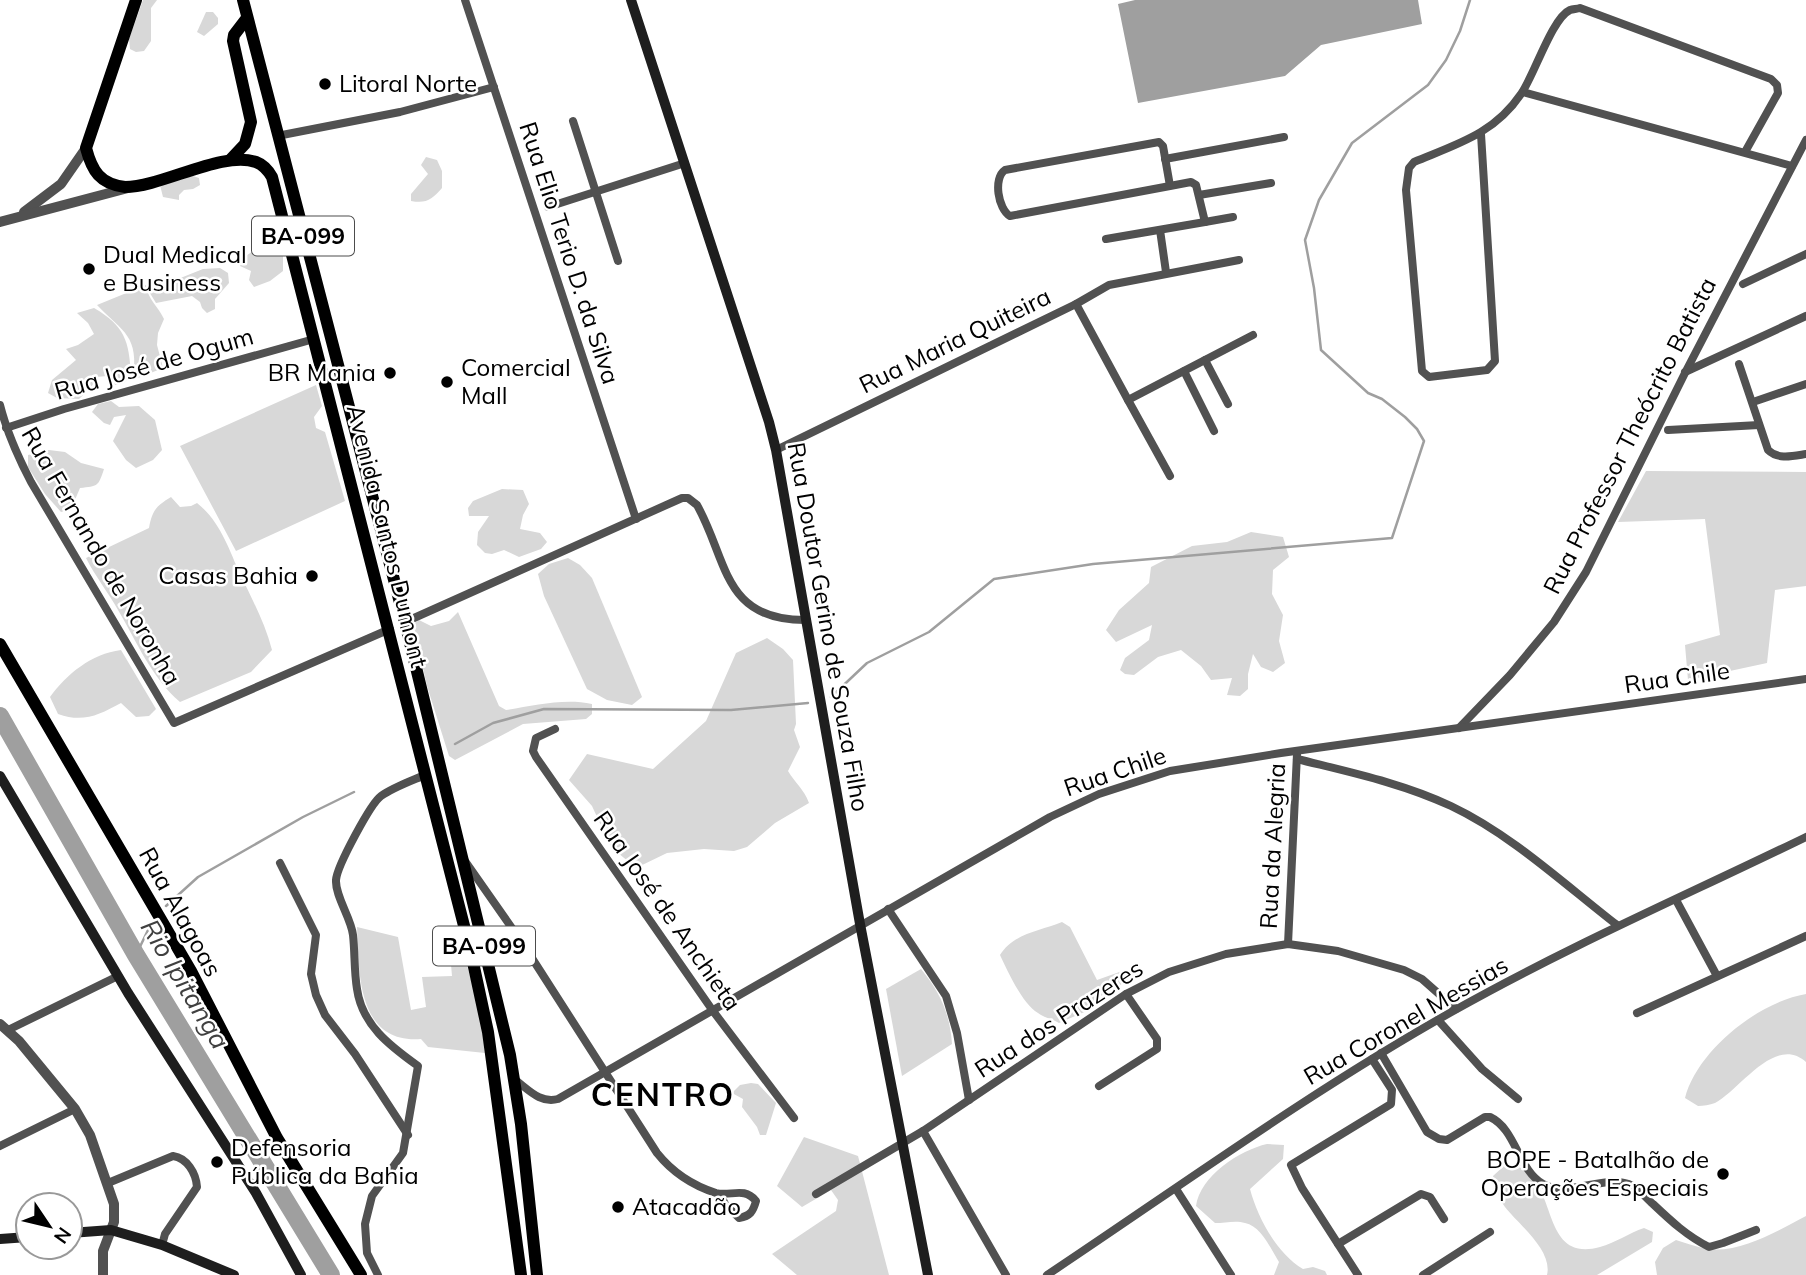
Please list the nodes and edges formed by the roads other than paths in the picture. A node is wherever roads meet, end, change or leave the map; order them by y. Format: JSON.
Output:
{"nodes":[{"id":1,"x":136,"y":0,"type":"edge"},
{"id":2,"x":243,"y":0,"type":"edge"},
{"id":3,"x":465,"y":0,"type":"edge"},
{"id":4,"x":631,"y":0,"type":"edge"},
{"id":5,"x":247,"y":18,"type":"junction"},
{"id":6,"x":494,"y":87,"type":"junction"},
{"id":7,"x":1523,"y":92,"type":"junction"},
{"id":8,"x":573,"y":121,"type":"dead end"},
{"id":9,"x":1481,"y":134,"type":"junction"},
{"id":10,"x":277,"y":136,"type":"junction"},
{"id":11,"x":1284,"y":137,"type":"dead end"},
{"id":12,"x":1806,"y":140,"type":"edge"},
{"id":13,"x":86,"y":148,"type":"junction"},
{"id":14,"x":1745,"y":152,"type":"junction"},
{"id":15,"x":1166,"y":159,"type":"junction"},
{"id":16,"x":230,"y":160,"type":"junction"},
{"id":17,"x":685,"y":163,"type":"junction"},
{"id":18,"x":1792,"y":166,"type":"junction"},
{"id":19,"x":1271,"y":183,"type":"dead end"},
{"id":20,"x":1170,"y":186,"type":"junction"},
{"id":21,"x":132,"y":187,"type":"junction"},
{"id":22,"x":594,"y":191,"type":"junction"},
{"id":23,"x":1199,"y":195,"type":"junction"},
{"id":24,"x":548,"y":207,"type":"dead end"},
{"id":25,"x":1233,"y":217,"type":"dead end"},
{"id":26,"x":12,"y":218,"type":"junction"},
{"id":27,"x":0,"y":222,"type":"edge"},
{"id":28,"x":1205,"y":222,"type":"junction"},
{"id":29,"x":1160,"y":230,"type":"junction"},
{"id":30,"x":1106,"y":239,"type":"dead end"},
{"id":31,"x":1806,"y":254,"type":"edge"},
{"id":32,"x":1239,"y":260,"type":"dead end"},
{"id":33,"x":618,"y":261,"type":"dead end"},
{"id":34,"x":1166,"y":272,"type":"junction"},
{"id":35,"x":1743,"y":284,"type":"dead end"},
{"id":36,"x":1076,"y":304,"type":"junction"},
{"id":37,"x":1806,"y":316,"type":"edge"},
{"id":38,"x":1253,"y":335,"type":"dead end"},
{"id":39,"x":314,"y":339,"type":"junction"},
{"id":40,"x":1205,"y":360,"type":"junction"},
{"id":41,"x":1739,"y":364,"type":"dead end"},
{"id":42,"x":1184,"y":371,"type":"junction"},
{"id":43,"x":1685,"y":373,"type":"junction"},
{"id":44,"x":1806,"y":384,"type":"edge"},
{"id":45,"x":1128,"y":400,"type":"junction"},
{"id":46,"x":1753,"y":402,"type":"junction"},
{"id":47,"x":1228,"y":404,"type":"dead end"},
{"id":48,"x":0,"y":405,"type":"edge"},
{"id":49,"x":1759,"y":425,"type":"junction"},
{"id":50,"x":6,"y":428,"type":"junction"},
{"id":51,"x":1668,"y":430,"type":"dead end"},
{"id":52,"x":1214,"y":431,"type":"dead end"},
{"id":53,"x":776,"y":450,"type":"junction"},
{"id":54,"x":1806,"y":454,"type":"edge"},
{"id":55,"x":1170,"y":476,"type":"dead end"},
{"id":56,"x":636,"y":519,"type":"junction"},
{"id":57,"x":805,"y":620,"type":"junction"},
{"id":58,"x":405,"y":622,"type":"junction"},
{"id":59,"x":390,"y":629,"type":"junction"},
{"id":60,"x":0,"y":645,"type":"edge"},
{"id":61,"x":1806,"y":679,"type":"edge"},
{"id":62,"x":1459,"y":728,"type":"junction"},
{"id":63,"x":555,"y":729,"type":"dead end"},
{"id":64,"x":1297,"y":755,"type":"junction"},
{"id":65,"x":425,"y":775,"type":"junction"},
{"id":66,"x":0,"y":776,"type":"edge"},
{"id":67,"x":4,"y":793,"type":"edge"},
{"id":68,"x":1806,"y":837,"type":"edge"},
{"id":69,"x":462,"y":856,"type":"junction"},
{"id":70,"x":280,"y":863,"type":"dead end"},
{"id":71,"x":1676,"y":900,"type":"junction"},
{"id":72,"x":888,"y":909,"type":"junction"},
{"id":73,"x":860,"y":924,"type":"junction"},
{"id":74,"x":1617,"y":925,"type":"junction"},
{"id":75,"x":1806,"y":936,"type":"edge"},
{"id":76,"x":1288,"y":944,"type":"junction"},
{"id":77,"x":118,"y":976,"type":"junction"},
{"id":78,"x":1717,"y":976,"type":"junction"},
{"id":79,"x":1126,"y":994,"type":"junction"},
{"id":80,"x":1456,"y":1009,"type":"junction"},
{"id":81,"x":713,"y":1012,"type":"junction"},
{"id":82,"x":1637,"y":1013,"type":"dead end"},
{"id":83,"x":1438,"y":1020,"type":"junction"},
{"id":84,"x":4,"y":1027,"type":"edge"},
{"id":85,"x":1381,"y":1053,"type":"junction"},
{"id":86,"x":1372,"y":1059,"type":"junction"},
{"id":87,"x":606,"y":1073,"type":"junction"},
{"id":88,"x":514,"y":1079,"type":"junction"},
{"id":89,"x":1099,"y":1086,"type":"dead end"},
{"id":90,"x":1518,"y":1099,"type":"dead end"},
{"id":91,"x":969,"y":1100,"type":"junction"},
{"id":92,"x":1391,"y":1104,"type":"junction"},
{"id":93,"x":1411,"y":1105,"type":"junction"},
{"id":94,"x":75,"y":1109,"type":"junction"},
{"id":95,"x":794,"y":1118,"type":"dead end"},
{"id":96,"x":923,"y":1130,"type":"junction"},
{"id":97,"x":408,"y":1135,"type":"junction"},
{"id":98,"x":901,"y":1142,"type":"junction"},
{"id":99,"x":0,"y":1146,"type":"edge"},
{"id":100,"x":108,"y":1183,"type":"junction"},
{"id":101,"x":1176,"y":1189,"type":"junction"},
{"id":102,"x":719,"y":1194,"type":"junction"},
{"id":103,"x":816,"y":1194,"type":"dead end"},
{"id":104,"x":1444,"y":1219,"type":"dead end"},
{"id":105,"x":110,"y":1230,"type":"junction"},
{"id":106,"x":1756,"y":1230,"type":"dead end"},
{"id":107,"x":84,"y":1232,"type":"edge"},
{"id":108,"x":1490,"y":1232,"type":"dead end"},
{"id":109,"x":1338,"y":1244,"type":"junction"},
{"id":110,"x":162,"y":1245,"type":"junction"},
{"id":111,"x":103,"y":1275,"type":"edge"},
{"id":112,"x":234,"y":1275,"type":"edge"},
{"id":113,"x":301,"y":1275,"type":"edge"},
{"id":114,"x":361,"y":1275,"type":"edge"},
{"id":115,"x":378,"y":1275,"type":"edge"},
{"id":116,"x":521,"y":1275,"type":"edge"},
{"id":117,"x":537,"y":1275,"type":"edge"},
{"id":118,"x":928,"y":1275,"type":"edge"},
{"id":119,"x":1006,"y":1275,"type":"edge"},
{"id":120,"x":1047,"y":1275,"type":"edge"},
{"id":121,"x":1231,"y":1275,"type":"edge"},
{"id":122,"x":1358,"y":1275,"type":"edge"},
{"id":123,"x":1423,"y":1275,"type":"edge"}],
"edges":[{"from":1,"to":13,"type":"main road"},
{"from":2,"to":5,"type":"main road","name":"Avenida Santos Dumont","number":"BA-099"},
{"from":3,"to":6,"type":"street","name":"Rua Elio Terio D. da Silva"},
{"from":4,"to":17,"type":"main road","name":"Rua Doutor Gerino de Souza Filho"},
{"from":5,"to":10,"type":"main road","name":"Avenida Santos Dumont","number":"BA-099"},
{"from":5,"to":16,"type":"main road"},
{"from":6,"to":10,"type":"street"},
{"from":6,"to":56,"type":"street","name":"Rua Elio Terio D. da Silva"},
{"from":7,"to":9,"type":"street"},
{"from":7,"to":14,"type":"street"},
{"from":7,"to":14,"type":"street"},
{"from":8,"to":22,"type":"street"},
{"from":9,"to":9,"type":"street"},
{"from":10,"to":58,"type":"main road","name":"Avenida Santos Dumont","number":"BA-099"},
{"from":11,"to":15,"type":"street"},
{"from":12,"to":18,"type":"street","name":"Rua Professor Theócrito Batista"},
{"from":13,"to":21,"type":"main road"},
{"from":13,"to":26,"type":"street"},
{"from":14,"to":18,"type":"street"},
{"from":15,"to":20,"type":"street"},
{"from":15,"to":20,"type":"street"},
{"from":16,"to":21,"type":"main road","name":"Avenida Santos Dumont","number":"BA-099"},
{"from":16,"to":39,"type":"main road","name":"Avenida Santos Dumont","number":"BA-099"},
{"from":17,"to":22,"type":"street"},
{"from":17,"to":53,"type":"main road","name":"Rua Doutor Gerino de Souza Filho"},
{"from":18,"to":43,"type":"street","name":"Rua Professor Theócrito Batista"},
{"from":19,"to":23,"type":"street"},
{"from":20,"to":23,"type":"street"},
{"from":21,"to":26,"type":"street"},
{"from":22,"to":24,"type":"street"},
{"from":22,"to":33,"type":"street"},
{"from":23,"to":28,"type":"street"},
{"from":25,"to":28,"type":"street"},
{"from":26,"to":27,"type":"street"},
{"from":28,"to":29,"type":"street"},
{"from":29,"to":30,"type":"street"},
{"from":29,"to":34,"type":"street"},
{"from":31,"to":35,"type":"street"},
{"from":32,"to":34,"type":"street"},
{"from":34,"to":36,"type":"street"},
{"from":36,"to":45,"type":"street","name":"Rua Maria Quiteira"},
{"from":36,"to":53,"type":"street","name":"Rua Maria Quiteira"},
{"from":37,"to":43,"type":"street"},
{"from":38,"to":40,"type":"street"},
{"from":39,"to":50,"type":"street","name":"Rua José de Ogum"},
{"from":39,"to":59,"type":"main road","name":"Avenida Santos Dumont","number":"BA-099"},
{"from":40,"to":42,"type":"street"},
{"from":40,"to":47,"type":"street"},
{"from":41,"to":46,"type":"street"},
{"from":42,"to":45,"type":"street"},
{"from":42,"to":52,"type":"street"},
{"from":43,"to":62,"type":"street","name":"Rua Professor Theócrito Batista"},
{"from":44,"to":46,"type":"street"},
{"from":45,"to":55,"type":"street","name":"Rua Maria Quiteira"},
{"from":46,"to":49,"type":"street"},
{"from":48,"to":50,"type":"street","name":"Rua Fernando de Noronha"},
{"from":49,"to":51,"type":"street"},
{"from":49,"to":54,"type":"street"},
{"from":50,"to":59,"type":"street","name":"Rua Fernando de Noronha"},
{"from":53,"to":57,"type":"main road","name":"Rua Doutor Gerino de Souza Filho"},
{"from":56,"to":57,"type":"street"},
{"from":56,"to":58,"type":"street"},
{"from":57,"to":73,"type":"main road","name":"Rua Doutor Gerino de Souza Filho"},
{"from":58,"to":69,"type":"main road","name":"Avenida Santos Dumont","number":"BA-099"},
{"from":59,"to":65,"type":"main road","name":"Avenida Santos Dumont","number":"BA-099"},
{"from":60,"to":114,"type":"main road","name":"Rua Alagoas"},
{"from":61,"to":62,"type":"street","name":"Rua Chile"},
{"from":62,"to":64,"type":"street","name":"Rua Chile"},
{"from":63,"to":81,"type":"street","name":"Rua José de Anchieta"},
{"from":64,"to":72,"type":"street","name":"Rua Chile"},
{"from":64,"to":74,"type":"street"},
{"from":64,"to":76,"type":"street","name":"Rua da Alegria"},
{"from":65,"to":97,"type":"street"},
{"from":65,"to":116,"type":"main road","name":"Avenida Santos Dumont","number":"BA-099"},
{"from":66,"to":67,"type":"main road"},
{"from":67,"to":77,"type":"main road"},
{"from":68,"to":71,"type":"street","name":"Rua Coronel Messias"},
{"from":69,"to":87,"type":"street"},
{"from":69,"to":88,"type":"main road","name":"Avenida Santos Dumont","number":"BA-099"},
{"from":70,"to":97,"type":"street"},
{"from":71,"to":74,"type":"street","name":"Rua Coronel Messias"},
{"from":71,"to":78,"type":"street"},
{"from":72,"to":73,"type":"street","name":"Rua Chile"},
{"from":72,"to":91,"type":"street"},
{"from":73,"to":81,"type":"street","name":"Rua Chile"},
{"from":73,"to":98,"type":"main road","name":"Rua Doutor Gerino de Souza Filho"},
{"from":74,"to":80,"type":"street","name":"Rua Coronel Messias"},
{"from":75,"to":78,"type":"street"},
{"from":76,"to":79,"type":"street","name":"Rua dos Prazeres"},
{"from":76,"to":80,"type":"street","name":"Rua dos Prazeres"},
{"from":77,"to":84,"type":"street"},
{"from":77,"to":113,"type":"main road"},
{"from":78,"to":82,"type":"street"},
{"from":79,"to":89,"type":"street"},
{"from":79,"to":91,"type":"street","name":"Rua dos Prazeres"},
{"from":80,"to":83,"type":"street","name":"Rua Coronel Messias"},
{"from":81,"to":87,"type":"street","name":"Rua Chile"},
{"from":81,"to":95,"type":"street","name":"Rua José de Anchieta"},
{"from":83,"to":85,"type":"street","name":"Rua Coronel Messias"},
{"from":83,"to":90,"type":"street"},
{"from":84,"to":94,"type":"street"},
{"from":85,"to":86,"type":"street","name":"Rua Coronel Messias"},
{"from":85,"to":93,"type":"street"},
{"from":86,"to":92,"type":"street"},
{"from":86,"to":101,"type":"street","name":"Rua Coronel Messias"},
{"from":87,"to":88,"type":"street","name":"Rua Chile"},
{"from":87,"to":102,"type":"street"},
{"from":88,"to":117,"type":"main road","name":"Avenida Santos Dumont","number":"BA-099"},
{"from":91,"to":96,"type":"street","name":"Rua dos Prazeres"},
{"from":92,"to":93,"type":"street"},
{"from":92,"to":109,"type":"street"},
{"from":93,"to":106,"type":"street"},
{"from":94,"to":99,"type":"street"},
{"from":94,"to":100,"type":"street"},
{"from":96,"to":98,"type":"street","name":"Rua dos Prazeres"},
{"from":96,"to":119,"type":"street"},
{"from":97,"to":115,"type":"street"},
{"from":98,"to":103,"type":"street","name":"Rua dos Prazeres"},
{"from":98,"to":118,"type":"main road","name":"Rua Doutor Gerino de Souza Filho"},
{"from":100,"to":105,"type":"street"},
{"from":100,"to":110,"type":"street"},
{"from":101,"to":120,"type":"street","name":"Rua Coronel Messias"},
{"from":101,"to":121,"type":"street"},
{"from":102,"to":102,"type":"street"},
{"from":104,"to":109,"type":"street"},
{"from":105,"to":107,"type":"main road"},
{"from":105,"to":110,"type":"main road"},
{"from":105,"to":111,"type":"street"},
{"from":108,"to":123,"type":"street"},
{"from":109,"to":122,"type":"street"},
{"from":110,"to":112,"type":"main road"}]}
